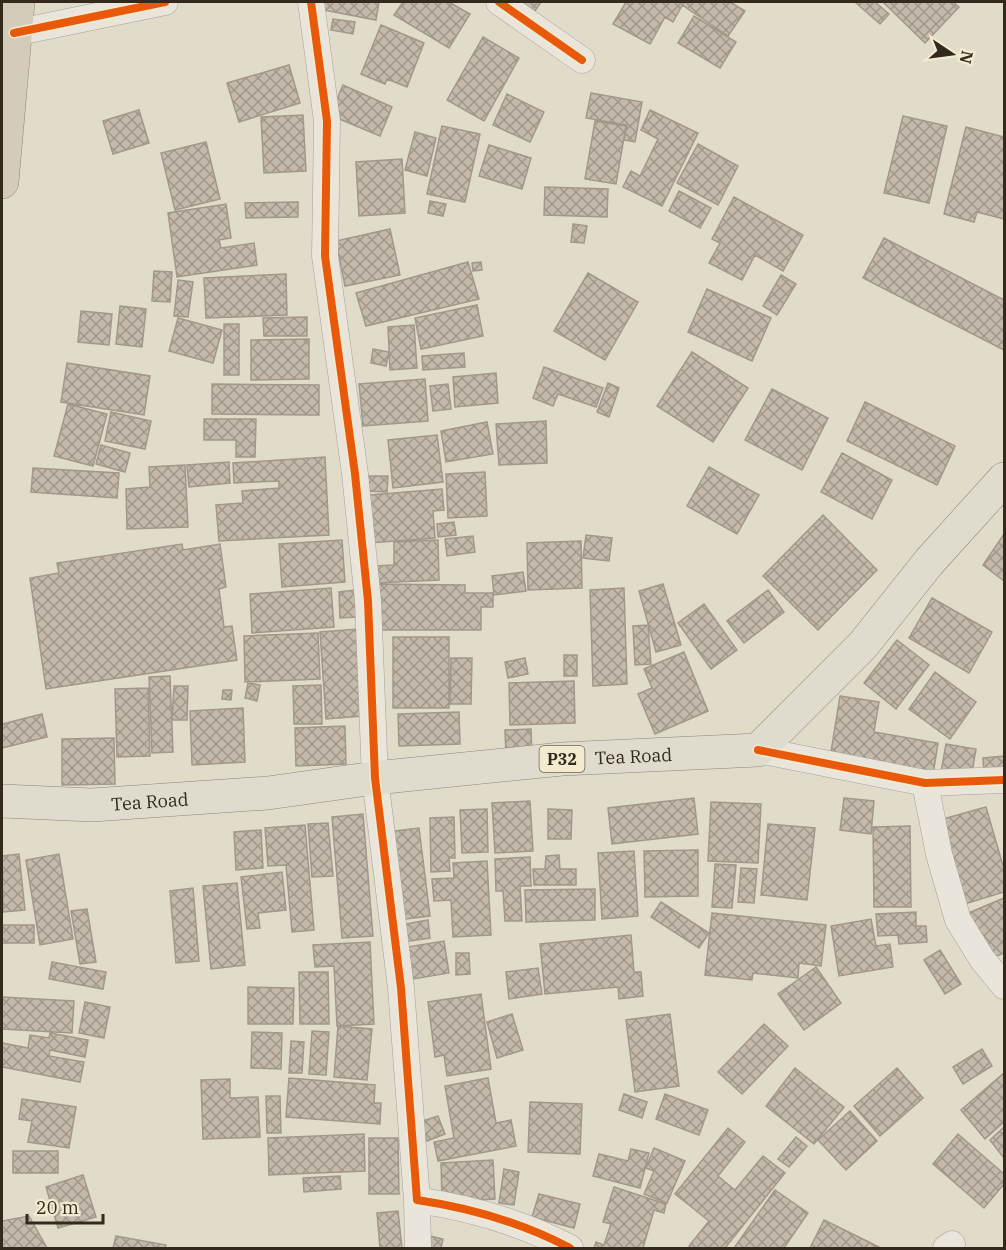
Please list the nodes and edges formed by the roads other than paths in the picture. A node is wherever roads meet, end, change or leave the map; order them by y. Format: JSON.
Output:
{"nodes":[{"id":1,"x":18,"y":2,"type":"edge"},
{"id":2,"x":165,"y":2,"type":"edge"},
{"id":3,"x":311,"y":2,"type":"edge"},
{"id":4,"x":499,"y":2,"type":"edge"},
{"id":5,"x":14,"y":33,"type":"junction"},
{"id":6,"x":582,"y":60,"type":"dead end"},
{"id":7,"x":5,"y":84,"type":"edge"},
{"id":8,"x":2,"y":182,"type":"edge"},
{"id":9,"x":1005,"y":479,"type":"edge"},
{"id":10,"x":758,"y":750,"type":"junction"},
{"id":11,"x":375,"y":778,"type":"junction"},
{"id":12,"x":1005,"y":780,"type":"edge"},
{"id":13,"x":926,"y":783,"type":"junction"},
{"id":14,"x":2,"y":801,"type":"edge"},
{"id":15,"x":1005,"y":986,"type":"edge"},
{"id":16,"x":417,"y":1200,"type":"junction"},
{"id":17,"x":418,"y":1248,"type":"edge"},
{"id":18,"x":570,"y":1248,"type":"edge"}],
"edges":[{"from":1,"to":5,"type":"highway"},
{"from":2,"to":5,"type":"street"},
{"from":3,"to":11,"type":"street"},
{"from":4,"to":6,"type":"street"},
{"from":5,"to":7,"type":"highway"},
{"from":7,"to":8,"type":"highway"},
{"from":9,"to":10,"type":"main road"},
{"from":10,"to":11,"type":"main road","name":"Tea Road","number":"P32"},
{"from":10,"to":13,"type":"street"},
{"from":11,"to":14,"type":"main road","name":"Tea Road","number":"P32"},
{"from":11,"to":16,"type":"street"},
{"from":12,"to":13,"type":"street"},
{"from":13,"to":15,"type":"street"},
{"from":16,"to":17,"type":"street"},
{"from":16,"to":18,"type":"street"}]}
